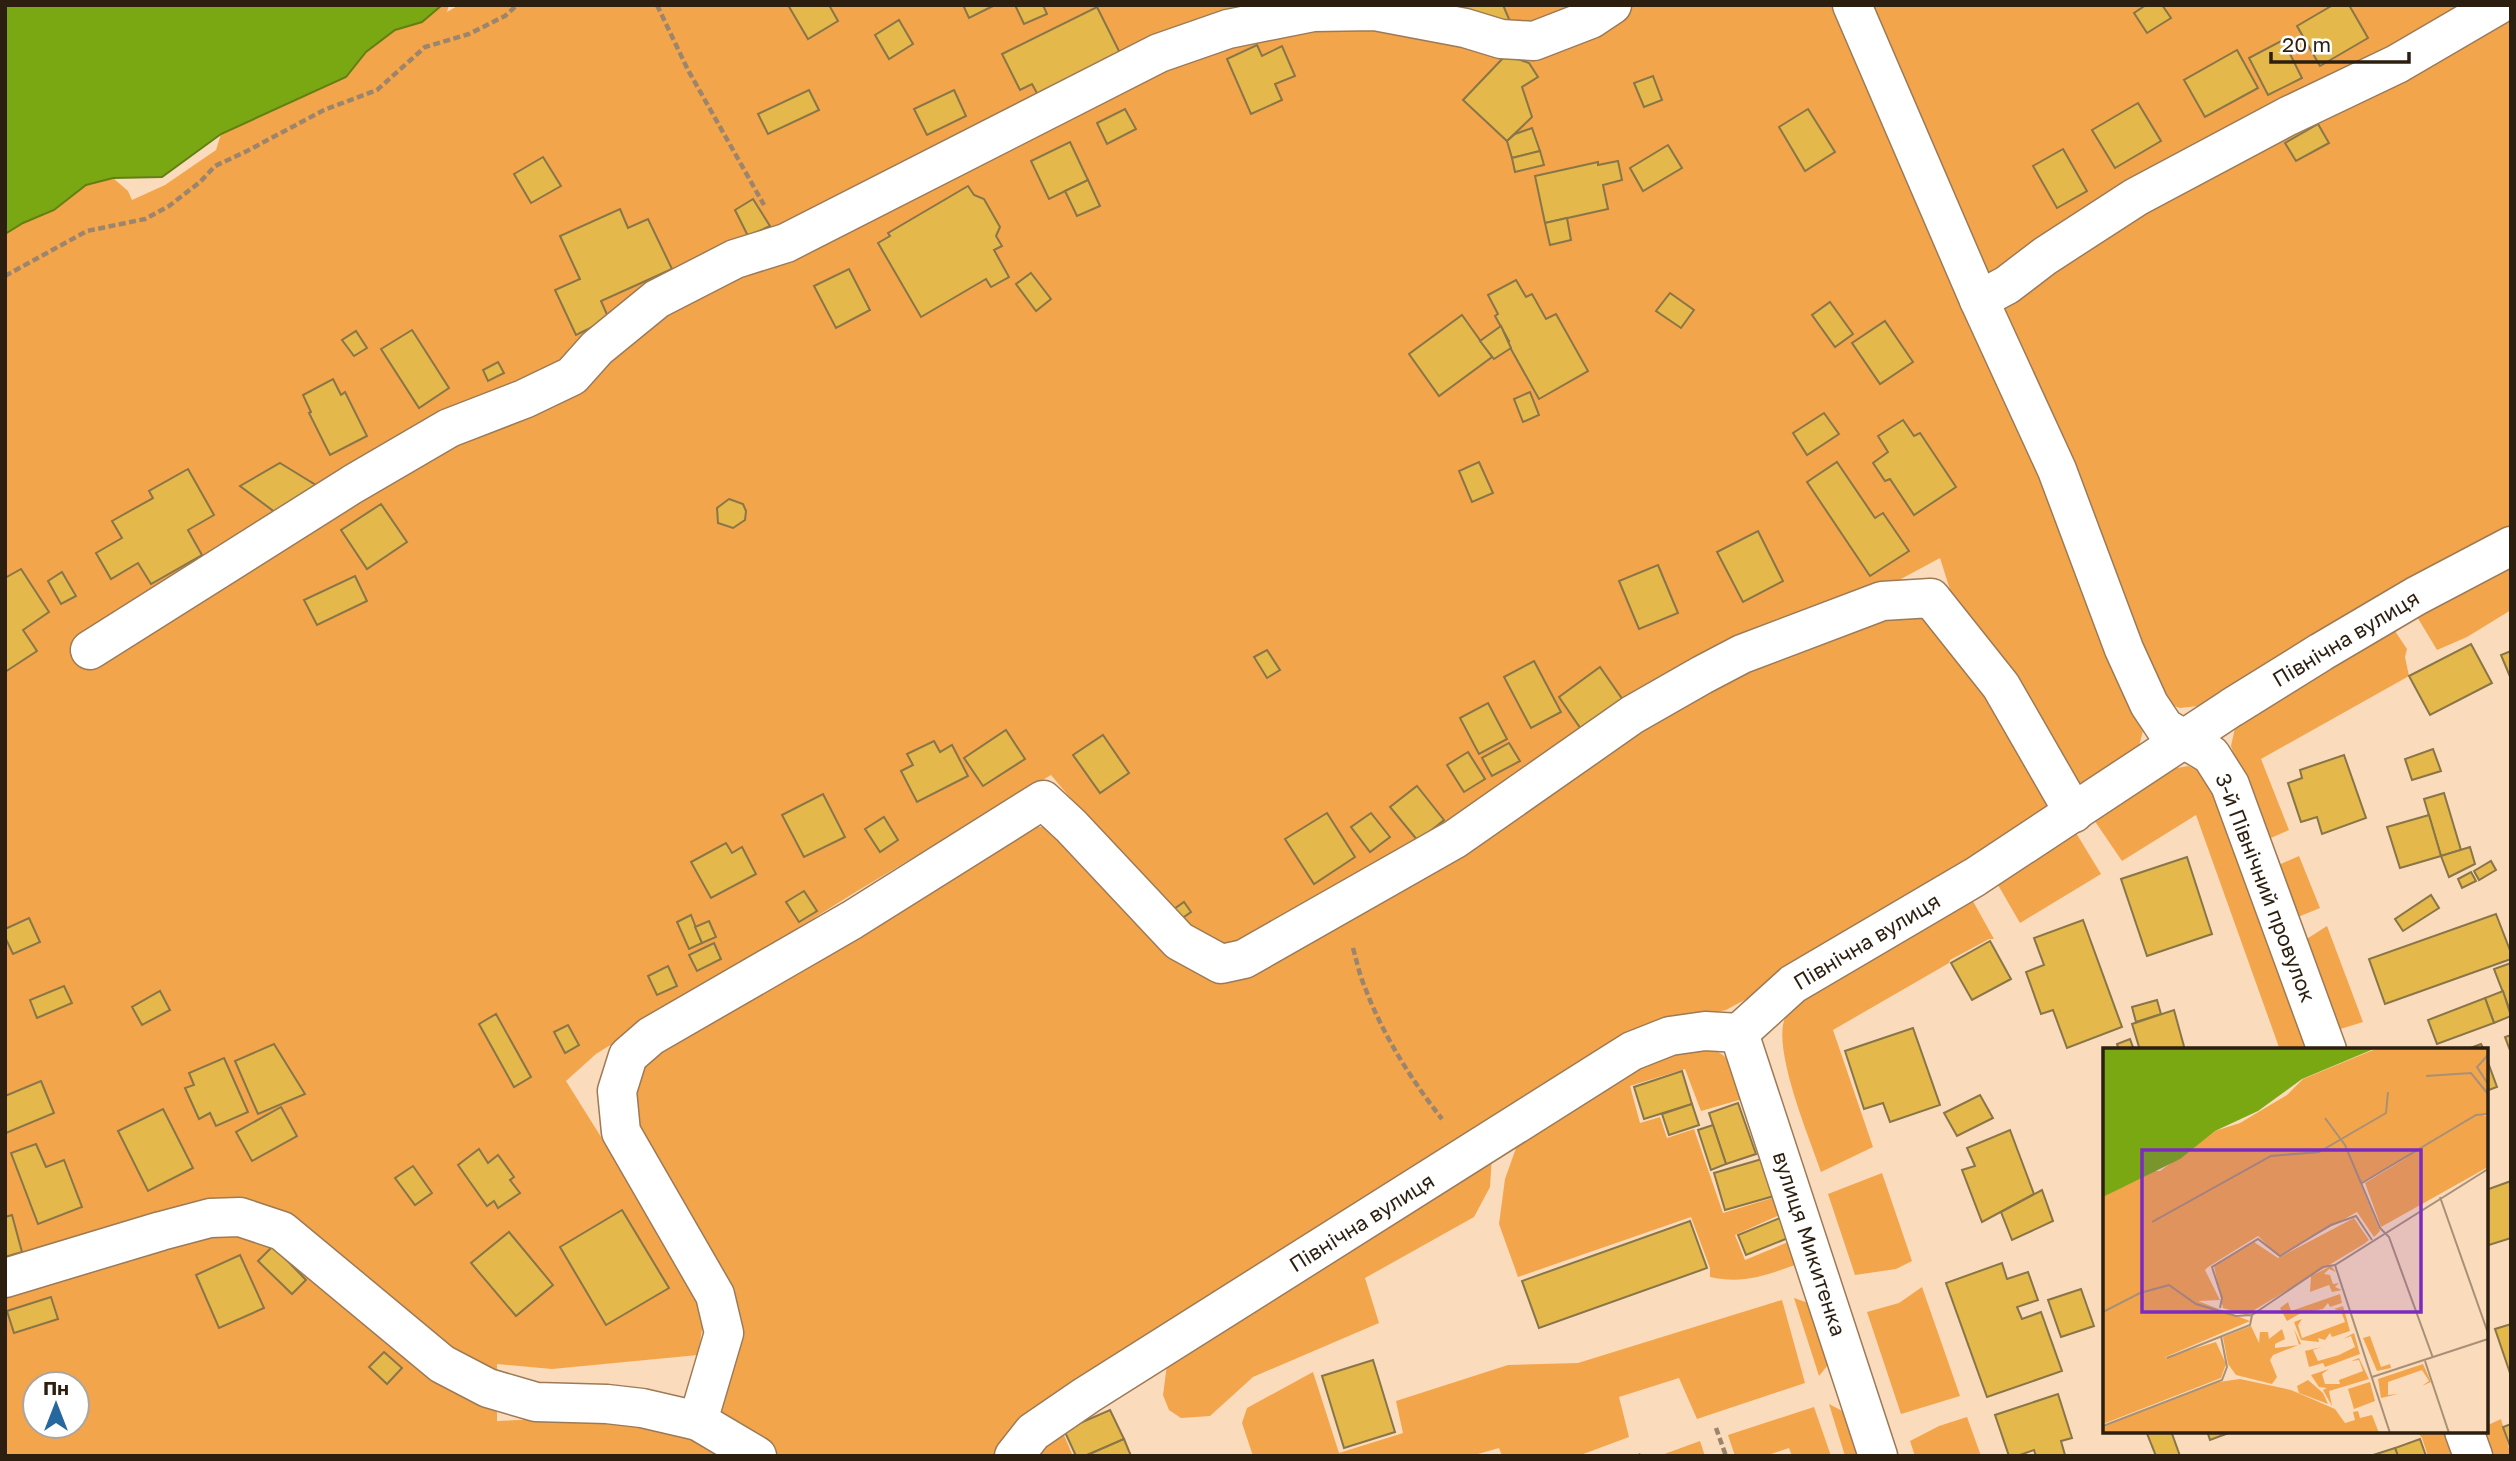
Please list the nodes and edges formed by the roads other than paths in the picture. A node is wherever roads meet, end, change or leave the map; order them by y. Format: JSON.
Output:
{"nodes":[{"id":1,"x":1612,"y":5,"type":"edge"},
{"id":2,"x":1852,"y":5,"type":"edge"},
{"id":3,"x":2498,"y":5,"type":"edge"},
{"id":4,"x":1979,"y":300,"type":"junction"},
{"id":5,"x":2511,"y":545,"type":"edge"},
{"id":6,"x":90,"y":650,"type":"dead end"},
{"id":7,"x":2186,"y":739,"type":"junction"},
{"id":8,"x":2074,"y":813,"type":"junction"},
{"id":9,"x":1739,"y":1033,"type":"junction"},
{"id":10,"x":2326,"y":1048,"type":"edge"},
{"id":11,"x":5,"y":1278,"type":"edge"},
{"id":12,"x":698,"y":1421,"type":"junction"},
{"id":13,"x":2465,"y":1433,"type":"edge"},
{"id":14,"x":757,"y":1456,"type":"edge"},
{"id":15,"x":1014,"y":1456,"type":"edge"},
{"id":16,"x":1878,"y":1456,"type":"edge"},
{"id":17,"x":2473,"y":1456,"type":"edge"}],
"edges":[{"from":1,"to":6,"type":"street"},
{"from":2,"to":4,"type":"street","name":"3-й Північний провулок"},
{"from":3,"to":4,"type":"street"},
{"from":4,"to":7,"type":"street","name":"3-й Північний провулок"},
{"from":5,"to":7,"type":"street","name":"Північна вулиця"},
{"from":7,"to":8,"type":"street","name":"Північна вулиця"},
{"from":7,"to":10,"type":"street","name":"3-й Північний провулок"},
{"from":8,"to":9,"type":"street","name":"Північна вулиця"},
{"from":8,"to":12,"type":"street"},
{"from":9,"to":15,"type":"street","name":"Північна вулиця"},
{"from":9,"to":16,"type":"street","name":"вулиця Микитенка"},
{"from":11,"to":12,"type":"street"},
{"from":12,"to":14,"type":"street"},
{"from":13,"to":17,"type":"street"}]}
